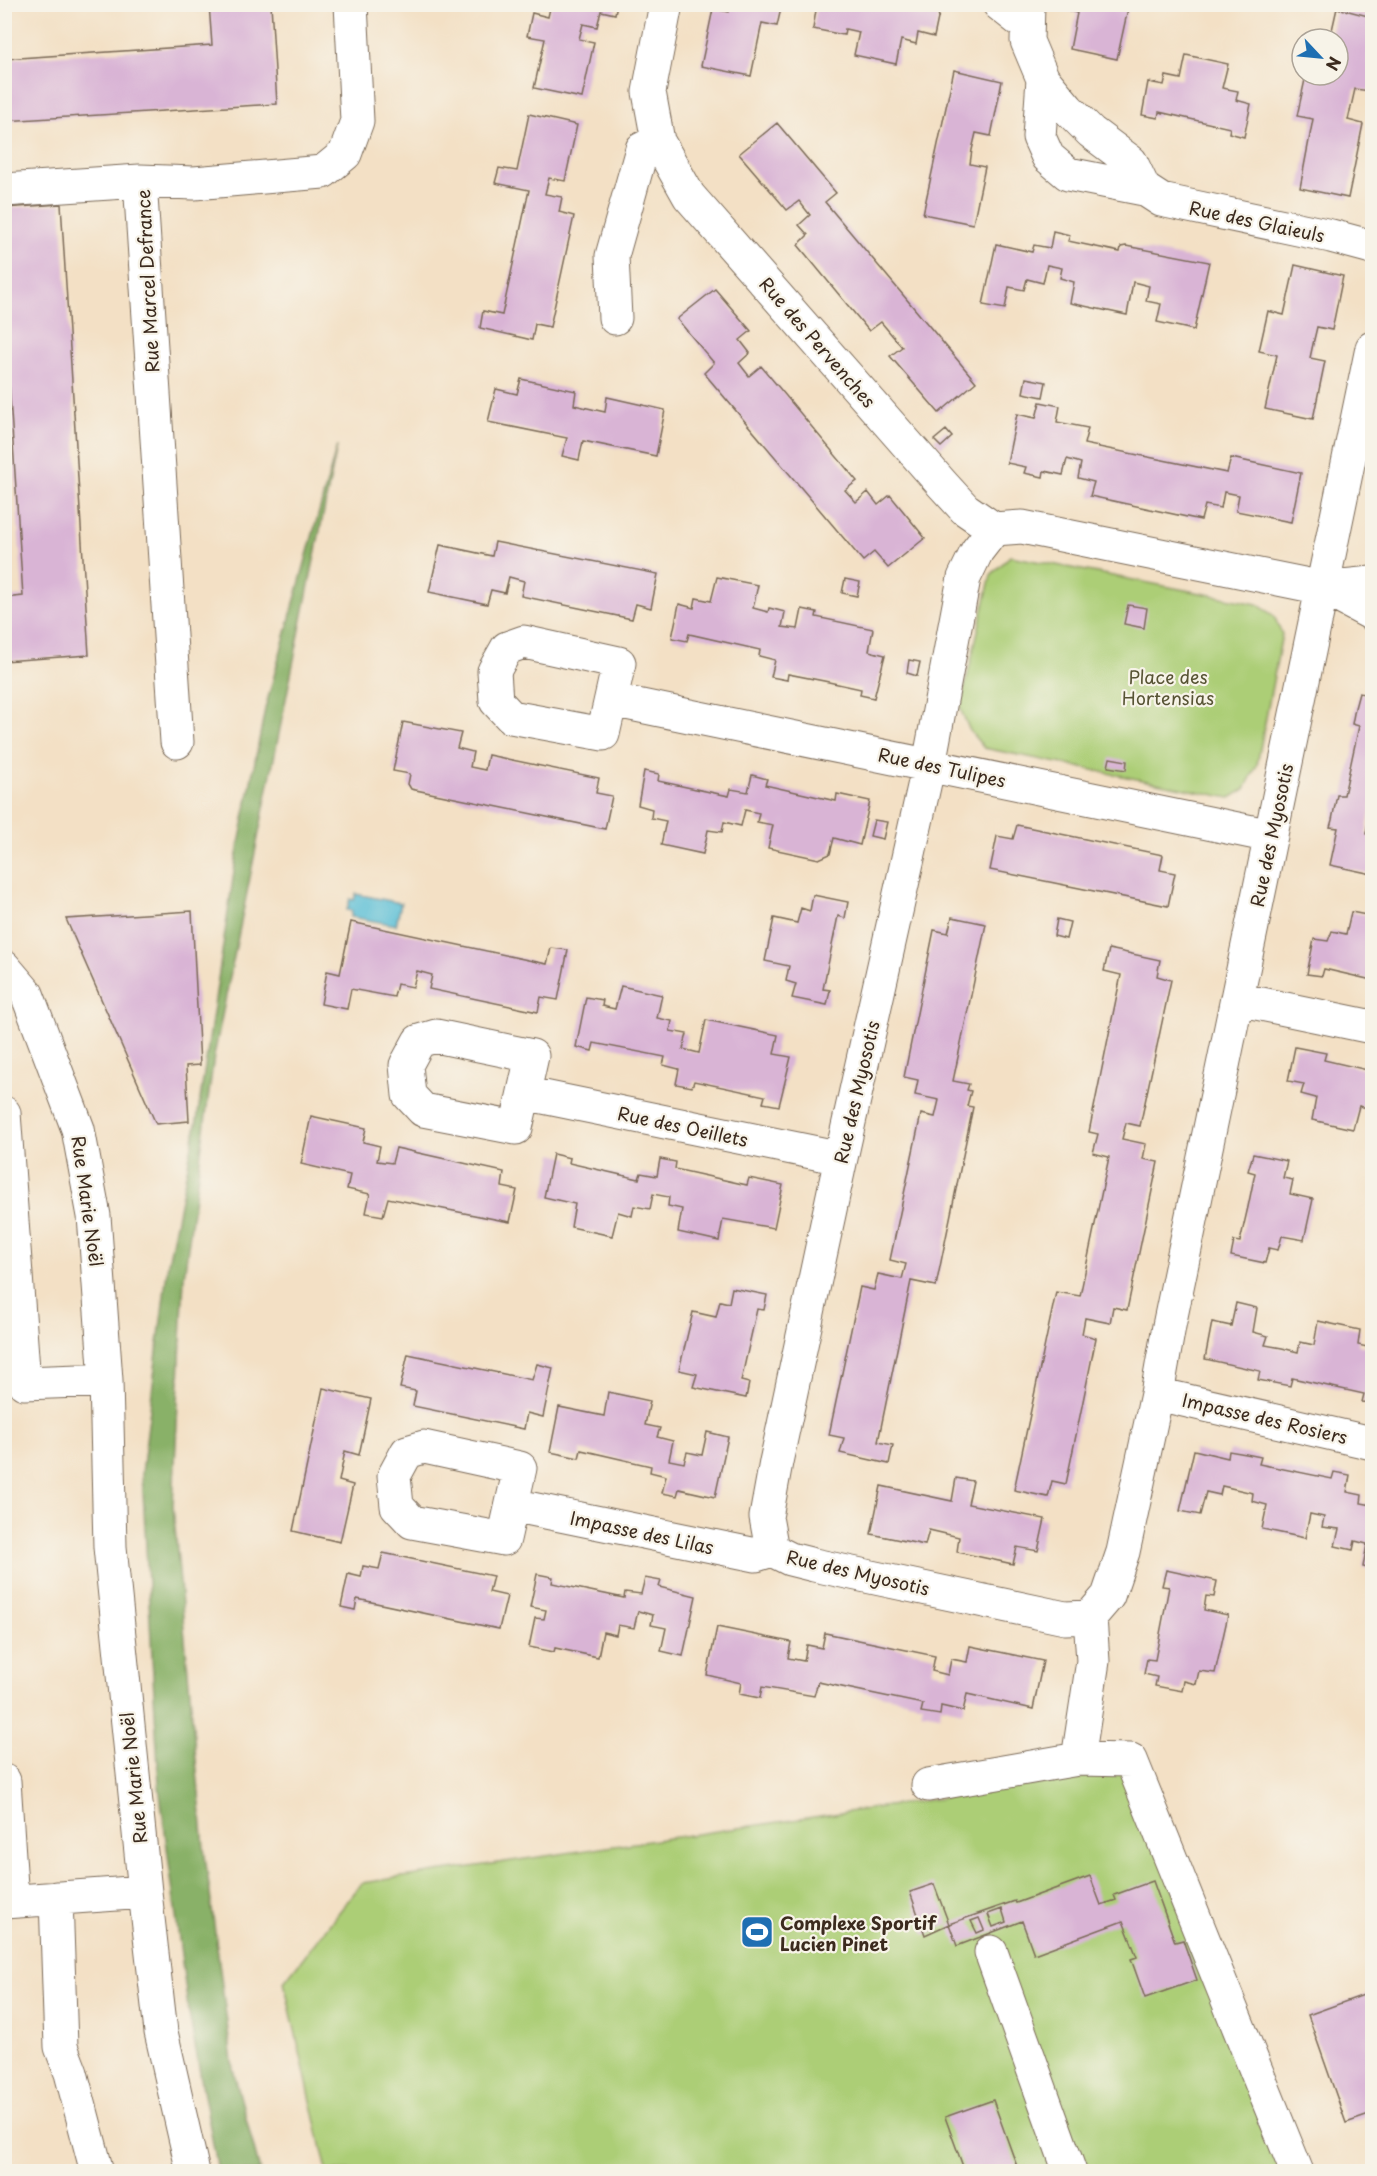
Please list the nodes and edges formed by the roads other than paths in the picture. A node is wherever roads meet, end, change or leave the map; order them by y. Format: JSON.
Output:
{"nodes":[{"id":1,"x":351,"y":4,"type":"edge"},
{"id":2,"x":666,"y":4,"type":"edge"},
{"id":3,"x":999,"y":4,"type":"edge"},
{"id":4,"x":1028,"y":15,"type":"edge"},
{"id":5,"x":1043,"y":79,"type":"junction"},
{"id":6,"x":658,"y":141,"type":"junction"},
{"id":7,"x":140,"y":181,"type":"junction"},
{"id":8,"x":1144,"y":189,"type":"junction"},
{"id":9,"x":4,"y":190,"type":"edge"},
{"id":10,"x":1372,"y":247,"type":"edge"},
{"id":11,"x":615,"y":318,"type":"dead end"},
{"id":12,"x":1372,"y":348,"type":"edge"},
{"id":13,"x":994,"y":529,"type":"junction"},
{"id":14,"x":1372,"y":583,"type":"edge"},
{"id":15,"x":1323,"y":588,"type":"junction"},
{"id":16,"x":1372,"y":614,"type":"edge"},
{"id":17,"x":612,"y":700,"type":"dead end"},
{"id":18,"x":177,"y":742,"type":"dead end"},
{"id":19,"x":929,"y":764,"type":"junction"},
{"id":20,"x":1271,"y":836,"type":"junction"},
{"id":21,"x":4,"y":967,"type":"edge"},
{"id":22,"x":1237,"y":999,"type":"junction"},
{"id":23,"x":1372,"y":1027,"type":"edge"},
{"id":24,"x":524,"y":1093,"type":"dead end"},
{"id":25,"x":4,"y":1113,"type":"edge"},
{"id":26,"x":841,"y":1158,"type":"junction"},
{"id":27,"x":106,"y":1380,"type":"junction"},
{"id":28,"x":1157,"y":1394,"type":"junction"},
{"id":29,"x":1372,"y":1443,"type":"edge"},
{"id":30,"x":512,"y":1504,"type":"dead end"},
{"id":31,"x":772,"y":1550,"type":"junction"},
{"id":32,"x":1090,"y":1617,"type":"junction"},
{"id":33,"x":1078,"y":1758,"type":"junction"},
{"id":34,"x":4,"y":1781,"type":"edge"},
{"id":35,"x":928,"y":1785,"type":"dead end"},
{"id":36,"x":145,"y":1892,"type":"junction"},
{"id":37,"x":56,"y":1898,"type":"junction"},
{"id":38,"x":8,"y":1901,"type":"edge"},
{"id":39,"x":991,"y":1952,"type":"dead end"},
{"id":40,"x":97,"y":2172,"type":"edge"},
{"id":41,"x":194,"y":2172,"type":"edge"},
{"id":42,"x":1070,"y":2172,"type":"edge"},
{"id":43,"x":1297,"y":2172,"type":"edge"}],
"edges":[{"from":1,"to":7,"type":"street","name":"Rue Marcel Defrance"},
{"from":2,"to":6,"type":"street","name":"Rue des Pervenches"},
{"from":3,"to":4,"type":"street","name":"Rue des Glaieuls"},
{"from":4,"to":5,"type":"street","name":"Rue des Glaieuls"},
{"from":5,"to":8,"type":"street","name":"Rue des Glaieuls"},
{"from":5,"to":8,"type":"street","name":"Rue des Glaieuls"},
{"from":6,"to":11,"type":"street"},
{"from":6,"to":13,"type":"street","name":"Rue des Pervenches"},
{"from":7,"to":9,"type":"street"},
{"from":7,"to":18,"type":"street","name":"Rue Marcel Defrance"},
{"from":8,"to":10,"type":"street","name":"Rue des Glaieuls"},
{"from":12,"to":15,"type":"street"},
{"from":13,"to":15,"type":"street"},
{"from":13,"to":19,"type":"street","name":"Rue des Myosotis"},
{"from":14,"to":15,"type":"street"},
{"from":15,"to":16,"type":"street"},
{"from":15,"to":20,"type":"street","name":"Rue des Myosotis"},
{"from":17,"to":19,"type":"street","name":"Rue des Tulipes"},
{"from":19,"to":20,"type":"street","name":"Rue des Tulipes"},
{"from":19,"to":26,"type":"street","name":"Rue des Myosotis"},
{"from":20,"to":22,"type":"street","name":"Rue des Myosotis"},
{"from":21,"to":27,"type":"street","name":"Rue Marie Noël"},
{"from":22,"to":23,"type":"street"},
{"from":22,"to":28,"type":"street","name":"Rue des Myosotis"},
{"from":24,"to":26,"type":"street","name":"Rue des Oeillets"},
{"from":25,"to":27,"type":"street"},
{"from":26,"to":31,"type":"street","name":"Rue des Myosotis"},
{"from":27,"to":36,"type":"street","name":"Rue Marie Noël"},
{"from":28,"to":29,"type":"street","name":"Impasse des Rosiers"},
{"from":28,"to":32,"type":"street","name":"Rue des Myosotis"},
{"from":30,"to":31,"type":"street","name":"Impasse des Lilas"},
{"from":31,"to":32,"type":"street","name":"Rue des Myosotis"},
{"from":32,"to":33,"type":"street"},
{"from":33,"to":35,"type":"street"},
{"from":33,"to":43,"type":"street"},
{"from":34,"to":38,"type":"street"},
{"from":36,"to":37,"type":"street"},
{"from":36,"to":41,"type":"street","name":"Rue Marie Noël"},
{"from":37,"to":38,"type":"street"},
{"from":37,"to":40,"type":"street"},
{"from":39,"to":42,"type":"street"}]}
